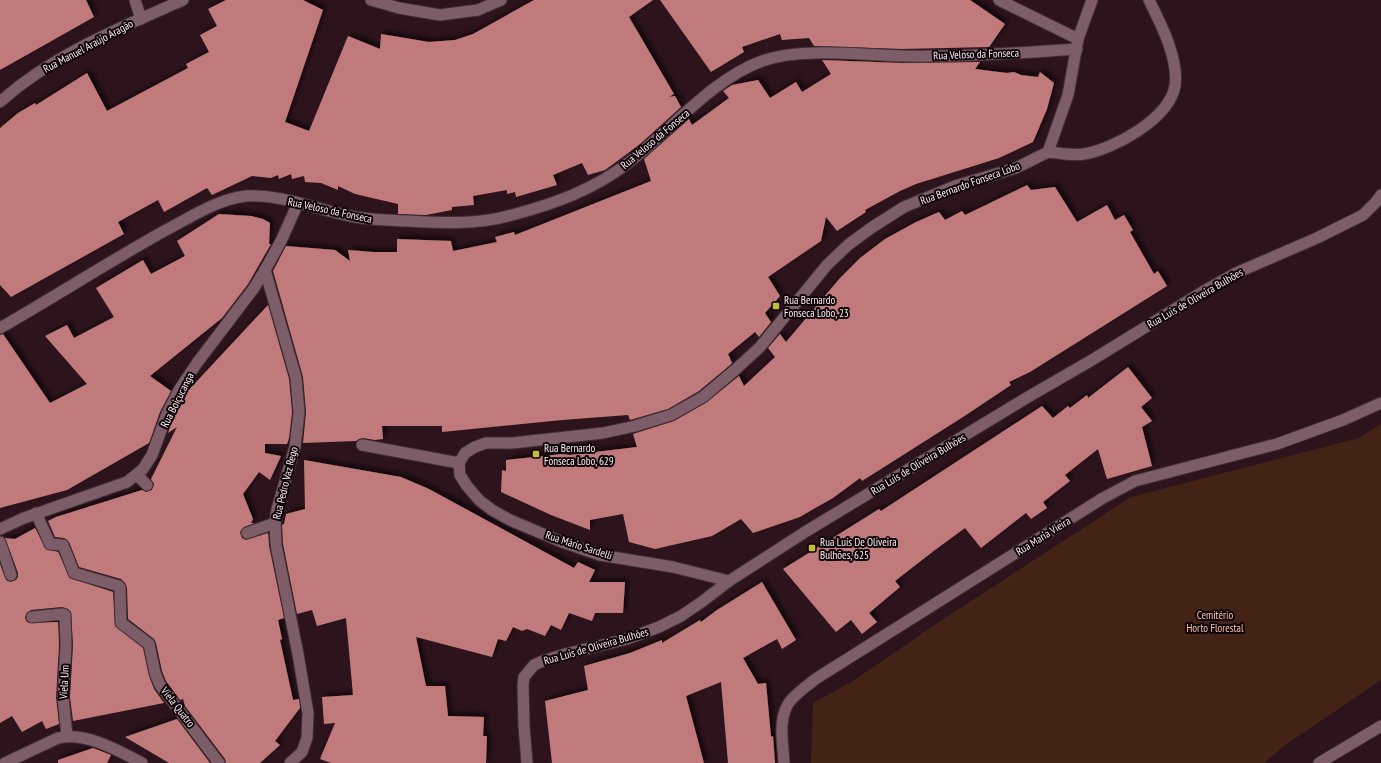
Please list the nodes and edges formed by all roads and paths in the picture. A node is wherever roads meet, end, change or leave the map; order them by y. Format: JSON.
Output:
{"nodes":[{"id":1,"x":135,"y":0,"type":"edge"},
{"id":2,"x":183,"y":0,"type":"edge"},
{"id":3,"x":371,"y":0,"type":"edge"},
{"id":4,"x":500,"y":0,"type":"edge"},
{"id":5,"x":999,"y":0,"type":"edge"},
{"id":6,"x":1092,"y":0,"type":"edge"},
{"id":7,"x":1149,"y":0,"type":"edge"},
{"id":8,"x":141,"y":19,"type":"junction"},
{"id":9,"x":1078,"y":44,"type":"junction"},
{"id":10,"x":0,"y":102,"type":"edge"},
{"id":11,"x":1048,"y":152,"type":"junction"},
{"id":12,"x":1381,"y":195,"type":"edge"},
{"id":13,"x":298,"y":203,"type":"junction"},
{"id":14,"x":265,"y":270,"type":"junction"},
{"id":15,"x":0,"y":328,"type":"edge"},
{"id":16,"x":1381,"y":403,"type":"edge"},
{"id":17,"x":362,"y":445,"type":"dead end"},
{"id":18,"x":459,"y":463,"type":"junction"},
{"id":19,"x":137,"y":475,"type":"junction"},
{"id":20,"x":147,"y":485,"type":"dead end"},
{"id":21,"x":36,"y":513,"type":"junction"},
{"id":22,"x":275,"y":523,"type":"junction"},
{"id":23,"x":0,"y":529,"type":"edge"},
{"id":24,"x":247,"y":533,"type":"dead end"},
{"id":25,"x":0,"y":542,"type":"edge"},
{"id":26,"x":11,"y":575,"type":"dead end"},
{"id":27,"x":729,"y":581,"type":"junction"},
{"id":28,"x":32,"y":617,"type":"dead end"},
{"id":29,"x":1381,"y":726,"type":"edge"},
{"id":30,"x":67,"y":736,"type":"junction"},
{"id":31,"x":5,"y":763,"type":"edge"},
{"id":32,"x":142,"y":763,"type":"edge"},
{"id":33,"x":219,"y":763,"type":"edge"},
{"id":34,"x":290,"y":763,"type":"edge"},
{"id":35,"x":527,"y":763,"type":"edge"},
{"id":36,"x":784,"y":763,"type":"edge"},
{"id":37,"x":1318,"y":763,"type":"edge"}],
"edges":[{"from":1,"to":8,"type":"street"},
{"from":2,"to":8,"type":"street","name":"Rua Manuel Araújo Aragão"},
{"from":3,"to":4,"type":"street"},
{"from":5,"to":9,"type":"street"},
{"from":6,"to":9,"type":"street"},
{"from":7,"to":11,"type":"street"},
{"from":8,"to":10,"type":"street","name":"Rua Manuel Araújo Aragão"},
{"from":9,"to":11,"type":"street"},
{"from":9,"to":13,"type":"street","name":"Rua Veloso da Fonseca"},
{"from":11,"to":18,"type":"street","name":"Rua Bernardo Fonseca Lobo"},
{"from":12,"to":27,"type":"street","name":"Rua Luis de Oliveira Bulhões"},
{"from":13,"to":14,"type":"street","name":"Rua Boiçucanga"},
{"from":13,"to":15,"type":"street","name":"Rua Veloso da Fonseca"},
{"from":14,"to":19,"type":"street","name":"Rua Boiçucanga"},
{"from":14,"to":22,"type":"street","name":"Rua Pedro Vaz Rego"},
{"from":16,"to":36,"type":"street","name":"Rua Maria Vieira"},
{"from":17,"to":18,"type":"street"},
{"from":18,"to":27,"type":"street","name":"Rua Mário Sardelli"},
{"from":19,"to":20,"type":"street"},
{"from":19,"to":21,"type":"street","name":"Rua Boiçucanga"},
{"from":21,"to":23,"type":"street","name":"Rua Boiçucanga"},
{"from":21,"to":33,"type":"street","name":"Viela Quatro"},
{"from":22,"to":24,"type":"street"},
{"from":22,"to":34,"type":"street","name":"Rua Pedro Vaz Rego"},
{"from":25,"to":26,"type":"street"},
{"from":27,"to":35,"type":"street","name":"Rua Luis de Oliveira Bulhões"},
{"from":28,"to":30,"type":"street","name":"Viela Um"},
{"from":29,"to":37,"type":"street"},
{"from":30,"to":31,"type":"street"},
{"from":30,"to":32,"type":"street"}]}
